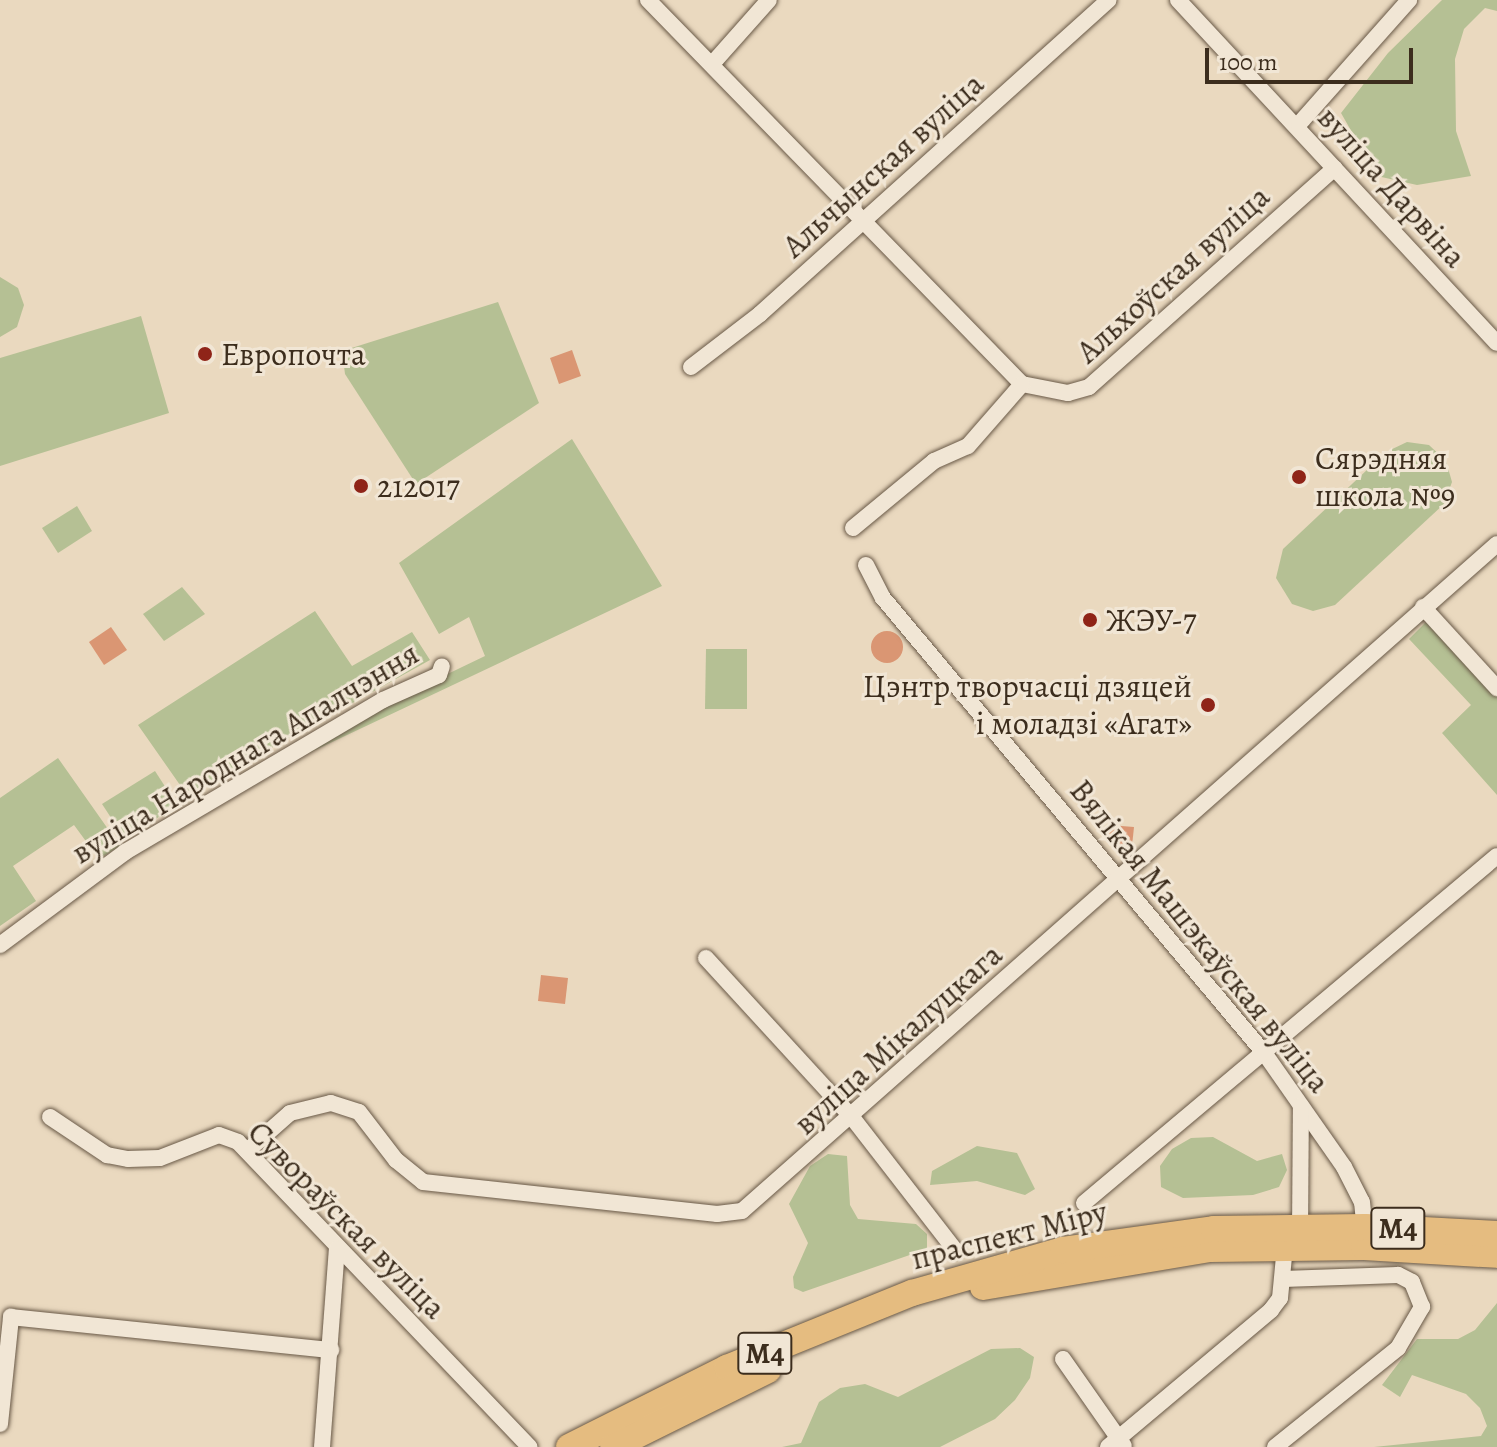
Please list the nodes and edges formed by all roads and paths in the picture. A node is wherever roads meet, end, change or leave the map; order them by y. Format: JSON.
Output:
{"nodes":[{"id":1,"x":648,"y":0,"type":"edge"},
{"id":2,"x":768,"y":0,"type":"edge"},
{"id":3,"x":1109,"y":0,"type":"edge"},
{"id":4,"x":1178,"y":0,"type":"edge"},
{"id":5,"x":1409,"y":0,"type":"edge"},
{"id":6,"x":713,"y":63,"type":"junction"},
{"id":7,"x":1299,"y":124,"type":"junction"},
{"id":8,"x":1335,"y":168,"type":"junction"},
{"id":9,"x":864,"y":220,"type":"junction"},
{"id":10,"x":1497,"y":343,"type":"edge"},
{"id":11,"x":691,"y":367,"type":"dead end"},
{"id":12,"x":1022,"y":384,"type":"junction"},
{"id":13,"x":853,"y":528,"type":"dead end"},
{"id":14,"x":1497,"y":544,"type":"edge"},
{"id":15,"x":866,"y":565,"type":"dead end"},
{"id":16,"x":1423,"y":607,"type":"junction"},
{"id":17,"x":442,"y":666,"type":"dead end"},
{"id":18,"x":1497,"y":688,"type":"edge"},
{"id":19,"x":1497,"y":856,"type":"edge"},
{"id":20,"x":1121,"y":882,"type":"junction"},
{"id":21,"x":0,"y":945,"type":"edge"},
{"id":22,"x":706,"y":958,"type":"dead end"},
{"id":23,"x":1265,"y":1054,"type":"junction"},
{"id":24,"x":1301,"y":1106,"type":"junction"},
{"id":25,"x":851,"y":1116,"type":"junction"},
{"id":26,"x":50,"y":1117,"type":"dead end"},
{"id":27,"x":1321,"y":1129,"type":"junction"},
{"id":28,"x":1304,"y":1136,"type":"junction"},
{"id":29,"x":247,"y":1151,"type":"junction"},
{"id":30,"x":1084,"y":1203,"type":"dead end"},
{"id":31,"x":1497,"y":1234,"type":"edge"},
{"id":32,"x":1365,"y":1237,"type":"junction"},
{"id":33,"x":1295,"y":1240,"type":"junction"},
{"id":34,"x":337,"y":1249,"type":"junction"},
{"id":35,"x":955,"y":1250,"type":"dead end"},
{"id":36,"x":1497,"y":1255,"type":"edge"},
{"id":37,"x":1283,"y":1279,"type":"junction"},
{"id":38,"x":331,"y":1350,"type":"junction"},
{"id":39,"x":1063,"y":1359,"type":"dead end"},
{"id":40,"x":0,"y":1424,"type":"edge"},
{"id":41,"x":1117,"y":1444,"type":"edge"},
{"id":42,"x":322,"y":1447,"type":"edge"},
{"id":43,"x":529,"y":1447,"type":"edge"},
{"id":44,"x":569,"y":1447,"type":"edge"},
{"id":45,"x":613,"y":1447,"type":"edge"},
{"id":46,"x":1275,"y":1447,"type":"edge"}],
"edges":[{"from":1,"to":6,"type":"street"},
{"from":2,"to":6,"type":"street"},
{"from":3,"to":9,"type":"street","name":"Альчынская вуліца"},
{"from":4,"to":7,"type":"street","name":"вуліца Дарвіна"},
{"from":5,"to":7,"type":"street"},
{"from":6,"to":9,"type":"street"},
{"from":7,"to":8,"type":"street","name":"вуліца Дарвіна"},
{"from":8,"to":10,"type":"street","name":"вуліца Дарвіна"},
{"from":8,"to":12,"type":"street","name":"Альхоўская вуліца"},
{"from":9,"to":11,"type":"street","name":"Альчынская вуліца"},
{"from":9,"to":12,"type":"street"},
{"from":12,"to":13,"type":"street"},
{"from":14,"to":16,"type":"street","name":"вуліца Мікалуцкага"},
{"from":15,"to":20,"type":"street","name":"Вялікая Машэкаўская вуліца"},
{"from":16,"to":18,"type":"street"},
{"from":16,"to":20,"type":"street","name":"вуліца Мікалуцкага"},
{"from":17,"to":21,"type":"street","name":"вуліца Народнага Апалчэння"},
{"from":19,"to":23,"type":"street"},
{"from":20,"to":23,"type":"street","name":"Вялікая Машэкаўская вуліца"},
{"from":20,"to":25,"type":"street","name":"вуліца Мікалуцкага"},
{"from":22,"to":25,"type":"street"},
{"from":23,"to":24,"type":"street","name":"Вялікая Машэкаўская вуліца"},
{"from":23,"to":30,"type":"street"},
{"from":24,"to":27,"type":"street","name":"Вялікая Машэкаўская вуліца"},
{"from":24,"to":28,"type":"street"},
{"from":25,"to":29,"type":"street","name":"вуліца Мікалуцкага"},
{"from":25,"to":35,"type":"street"},
{"from":26,"to":29,"type":"street","name":"Сувораўская вуліца"},
{"from":27,"to":28,"type":"street"},
{"from":27,"to":32,"type":"street","name":"Вялікая Машэкаўская вуліца"},
{"from":28,"to":33,"type":"street"},
{"from":29,"to":34,"type":"street","name":"Сувораўская вуліца"},
{"from":31,"to":32,"type":"main road","name":"праспект Міру","number":"М4"},
{"from":32,"to":33,"type":"main road","name":"праспект Міру","number":"М4"},
{"from":32,"to":36,"type":"main road","name":"праспект Міру","number":"М4"},
{"from":33,"to":37,"type":"street"},
{"from":33,"to":44,"type":"main road","name":"праспект Міру","number":"М4"},
{"from":33,"to":45,"type":"main road","name":"праспект Міру","number":"М4"},
{"from":34,"to":38,"type":"street"},
{"from":34,"to":43,"type":"street","name":"Сувораўская вуліца"},
{"from":37,"to":41,"type":"street"},
{"from":37,"to":46,"type":"street"},
{"from":38,"to":40,"type":"street"},
{"from":38,"to":42,"type":"street"},
{"from":39,"to":41,"type":"street"}]}
